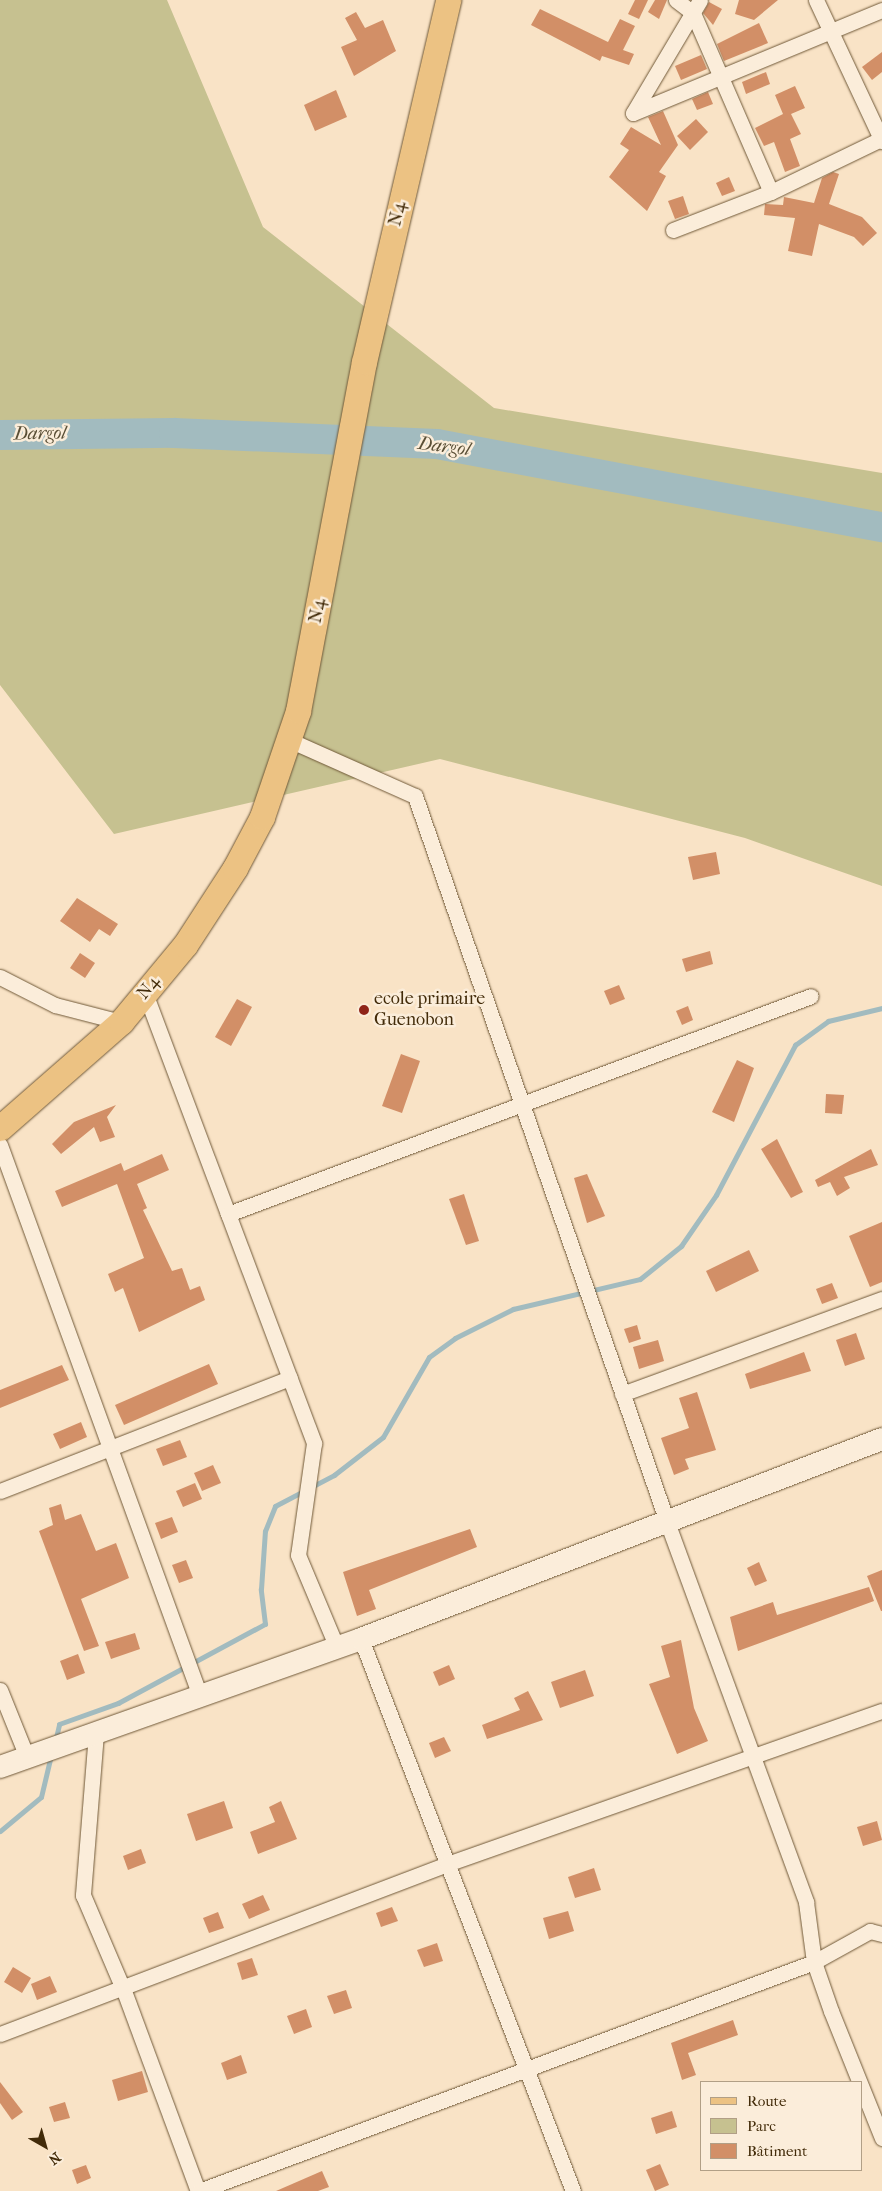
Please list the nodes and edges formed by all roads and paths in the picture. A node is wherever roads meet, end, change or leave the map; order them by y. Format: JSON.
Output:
{"nodes":[{"id":1,"x":448,"y":0,"type":"edge"},
{"id":2,"x":676,"y":0,"type":"edge"},
{"id":3,"x":816,"y":0,"type":"edge"},
{"id":4,"x":697,"y":6,"type":"edge"},
{"id":5,"x":882,"y":10,"type":"edge"},
{"id":6,"x":831,"y":32,"type":"junction"},
{"id":7,"x":724,"y":78,"type":"junction"},
{"id":8,"x":882,"y":140,"type":"edge"},
{"id":9,"x":771,"y":192,"type":"junction"},
{"id":10,"x":673,"y":230,"type":"dead end"},
{"id":11,"x":290,"y":740,"type":"junction"},
{"id":12,"x":0,"y":976,"type":"edge"},
{"id":13,"x":145,"y":993,"type":"junction"},
{"id":14,"x":811,"y":996,"type":"dead end"},
{"id":15,"x":121,"y":1022,"type":"junction"},
{"id":16,"x":521,"y":1104,"type":"junction"},
{"id":17,"x":0,"y":1128,"type":"edge"},
{"id":18,"x":0,"y":1145,"type":"edge"},
{"id":19,"x":228,"y":1214,"type":"junction"},
{"id":20,"x":882,"y":1300,"type":"edge"},
{"id":21,"x":290,"y":1378,"type":"junction"},
{"id":22,"x":622,"y":1394,"type":"junction"},
{"id":23,"x":882,"y":1440,"type":"edge"},
{"id":24,"x":110,"y":1447,"type":"junction"},
{"id":25,"x":0,"y":1491,"type":"edge"},
{"id":26,"x":666,"y":1519,"type":"junction"},
{"id":27,"x":361,"y":1639,"type":"junction"},
{"id":28,"x":337,"y":1648,"type":"junction"},
{"id":29,"x":0,"y":1690,"type":"edge"},
{"id":30,"x":200,"y":1696,"type":"junction"},
{"id":31,"x":882,"y":1711,"type":"edge"},
{"id":32,"x":96,"y":1733,"type":"junction"},
{"id":33,"x":34,"y":1755,"type":"junction"},
{"id":34,"x":753,"y":1758,"type":"junction"},
{"id":35,"x":0,"y":1767,"type":"edge"},
{"id":36,"x":447,"y":1864,"type":"junction"},
{"id":37,"x":882,"y":1934,"type":"edge"},
{"id":38,"x":814,"y":1962,"type":"junction"},
{"id":39,"x":124,"y":1991,"type":"junction"},
{"id":40,"x":0,"y":2034,"type":"edge"},
{"id":41,"x":525,"y":2071,"type":"junction"},
{"id":42,"x":860,"y":2081,"type":"edge"},
{"id":43,"x":862,"y":2086,"type":"edge"},
{"id":44,"x":882,"y":2138,"type":"edge"},
{"id":45,"x":198,"y":2191,"type":"edge"},
{"id":46,"x":573,"y":2191,"type":"edge"}],
"edges":[{"from":1,"to":11,"type":"main road","name":"N4"},
{"from":2,"to":4,"type":"street"},
{"from":3,"to":6,"type":"street"},
{"from":4,"to":7,"type":"street"},
{"from":4,"to":7,"type":"street"},
{"from":5,"to":6,"type":"street"},
{"from":6,"to":7,"type":"street"},
{"from":6,"to":8,"type":"street"},
{"from":7,"to":9,"type":"street"},
{"from":8,"to":9,"type":"street"},
{"from":9,"to":10,"type":"street"},
{"from":11,"to":13,"type":"main road","name":"N4"},
{"from":11,"to":16,"type":"street"},
{"from":12,"to":15,"type":"street"},
{"from":13,"to":15,"type":"main road","name":"N4"},
{"from":13,"to":19,"type":"street"},
{"from":14,"to":16,"type":"street"},
{"from":15,"to":17,"type":"main road","name":"N4"},
{"from":16,"to":19,"type":"street"},
{"from":16,"to":22,"type":"street"},
{"from":18,"to":24,"type":"street"},
{"from":19,"to":21,"type":"street"},
{"from":20,"to":22,"type":"street"},
{"from":21,"to":24,"type":"street"},
{"from":21,"to":28,"type":"street"},
{"from":22,"to":26,"type":"street"},
{"from":23,"to":26,"type":"main road"},
{"from":24,"to":25,"type":"street"},
{"from":24,"to":30,"type":"street"},
{"from":26,"to":27,"type":"main road"},
{"from":26,"to":34,"type":"street"},
{"from":27,"to":28,"type":"main road"},
{"from":27,"to":36,"type":"street"},
{"from":28,"to":30,"type":"main road"},
{"from":29,"to":33,"type":"street"},
{"from":30,"to":32,"type":"main road"},
{"from":31,"to":34,"type":"street"},
{"from":32,"to":33,"type":"main road"},
{"from":32,"to":39,"type":"street"},
{"from":33,"to":35,"type":"main road"},
{"from":34,"to":36,"type":"street"},
{"from":34,"to":38,"type":"street"},
{"from":36,"to":39,"type":"street"},
{"from":36,"to":41,"type":"street"},
{"from":37,"to":38,"type":"street"},
{"from":38,"to":41,"type":"street"},
{"from":38,"to":42,"type":"street"},
{"from":39,"to":40,"type":"street"},
{"from":39,"to":45,"type":"street"},
{"from":41,"to":45,"type":"street"},
{"from":41,"to":46,"type":"street"},
{"from":43,"to":44,"type":"street"}]}
